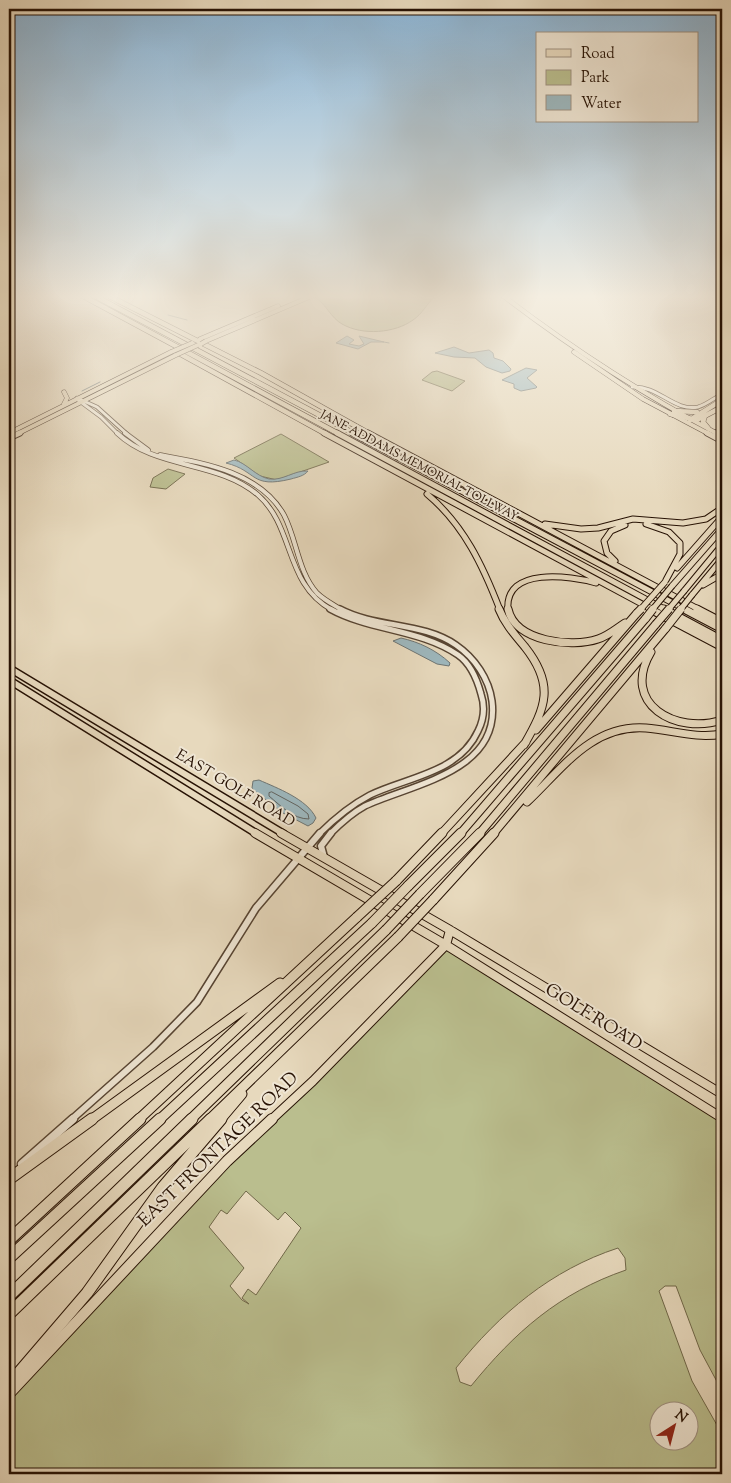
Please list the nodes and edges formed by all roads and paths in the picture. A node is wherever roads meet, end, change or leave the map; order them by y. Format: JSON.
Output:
{"nodes":[{"id":1,"x":153,"y":364,"type":"edge"},
{"id":2,"x":153,"y":364,"type":"edge"},
{"id":3,"x":197,"y":364,"type":"edge"},
{"id":4,"x":208,"y":364,"type":"edge"},
{"id":5,"x":224,"y":364,"type":"edge"},
{"id":6,"x":237,"y":364,"type":"edge"},
{"id":7,"x":244,"y":364,"type":"edge"},
{"id":8,"x":591,"y":364,"type":"edge"},
{"id":9,"x":598,"y":364,"type":"edge"},
{"id":10,"x":632,"y":387,"type":"junction"},
{"id":11,"x":64,"y":392,"type":"dead end"},
{"id":12,"x":722,"y":394,"type":"edge"},
{"id":13,"x":80,"y":400,"type":"junction"},
{"id":14,"x":722,"y":400,"type":"edge"},
{"id":15,"x":63,"y":405,"type":"junction"},
{"id":16,"x":722,"y":407,"type":"edge"},
{"id":17,"x":705,"y":409,"type":"junction"},
{"id":18,"x":671,"y":412,"type":"junction"},
{"id":19,"x":705,"y":416,"type":"junction"},
{"id":20,"x":34,"y":420,"type":"junction"},
{"id":21,"x":690,"y":420,"type":"junction"},
{"id":22,"x":32,"y":426,"type":"junction"},
{"id":23,"x":693,"y":426,"type":"junction"},
{"id":24,"x":708,"y":428,"type":"junction"},
{"id":25,"x":9,"y":432,"type":"edge"},
{"id":26,"x":722,"y":436,"type":"edge"},
{"id":27,"x":9,"y":438,"type":"edge"},
{"id":28,"x":722,"y":441,"type":"edge"},
{"id":29,"x":374,"y":444,"type":"junction"},
{"id":30,"x":350,"y":447,"type":"junction"},
{"id":31,"x":482,"y":494,"type":"junction"},
{"id":32,"x":722,"y":508,"type":"edge"},
{"id":33,"x":722,"y":517,"type":"edge"},
{"id":34,"x":722,"y":529,"type":"edge"},
{"id":35,"x":722,"y":544,"type":"edge"},
{"id":36,"x":722,"y":559,"type":"edge"},
{"id":37,"x":722,"y":574,"type":"edge"},
{"id":38,"x":638,"y":577,"type":"junction"},
{"id":39,"x":665,"y":581,"type":"junction"},
{"id":40,"x":698,"y":588,"type":"junction"},
{"id":41,"x":618,"y":591,"type":"junction"},
{"id":42,"x":635,"y":615,"type":"junction"},
{"id":43,"x":722,"y":620,"type":"edge"},
{"id":44,"x":685,"y":626,"type":"junction"},
{"id":45,"x":722,"y":629,"type":"edge"},
{"id":46,"x":660,"y":635,"type":"junction"},
{"id":47,"x":722,"y":640,"type":"edge"},
{"id":48,"x":722,"y":647,"type":"edge"},
{"id":49,"x":722,"y":652,"type":"edge"},
{"id":50,"x":9,"y":668,"type":"edge"},
{"id":51,"x":9,"y":680,"type":"edge"},
{"id":52,"x":722,"y":720,"type":"edge"},
{"id":53,"x":722,"y":734,"type":"edge"},
{"id":54,"x":524,"y":745,"type":"junction"},
{"id":55,"x":513,"y":813,"type":"junction"},
{"id":56,"x":306,"y":848,"type":"junction"},
{"id":57,"x":297,"y":859,"type":"junction"},
{"id":58,"x":325,"y":859,"type":"junction"},
{"id":59,"x":450,"y":930,"type":"junction"},
{"id":60,"x":446,"y":945,"type":"junction"},
{"id":61,"x":311,"y":960,"type":"junction"},
{"id":62,"x":269,"y":1062,"type":"junction"},
{"id":63,"x":722,"y":1094,"type":"edge"},
{"id":64,"x":722,"y":1118,"type":"edge"},
{"id":65,"x":9,"y":1178,"type":"edge"},
{"id":66,"x":9,"y":1240,"type":"edge"},
{"id":67,"x":9,"y":1258,"type":"edge"},
{"id":68,"x":9,"y":1296,"type":"edge"},
{"id":69,"x":9,"y":1314,"type":"edge"},
{"id":70,"x":9,"y":1384,"type":"edge"},
{"id":71,"x":9,"y":1394,"type":"edge"}],
"edges":[{"from":1,"to":13,"type":"main road"},
{"from":2,"to":13,"type":"main road"},
{"from":3,"to":30,"type":"highway"},
{"from":4,"to":47,"type":"highway","name":"JANE ADDAMS MEMORIAL TOLLWAY"},
{"from":5,"to":29,"type":"highway","name":"JANE ADDAMS MEMORIAL TOLLWAY"},
{"from":6,"to":29,"type":"highway"},
{"from":7,"to":31,"type":"highway"},
{"from":8,"to":18,"type":"main road"},
{"from":9,"to":10,"type":"main road"},
{"from":10,"to":12,"type":"street"},
{"from":10,"to":18,"type":"main road"},
{"from":11,"to":15,"type":"main road"},
{"from":13,"to":15,"type":"main road"},
{"from":13,"to":22,"type":"main road"},
{"from":13,"to":56,"type":"street"},
{"from":13,"to":58,"type":"street"},
{"from":14,"to":17,"type":"highway"},
{"from":15,"to":20,"type":"main road"},
{"from":16,"to":19,"type":"highway"},
{"from":17,"to":18,"type":"highway"},
{"from":17,"to":21,"type":"highway"},
{"from":18,"to":21,"type":"highway"},
{"from":18,"to":23,"type":"main road"},
{"from":19,"to":21,"type":"highway"},
{"from":19,"to":24,"type":"highway"},
{"from":20,"to":22,"type":"main road"},
{"from":20,"to":25,"type":"main road"},
{"from":21,"to":23,"type":"highway"},
{"from":21,"to":24,"type":"main road"},
{"from":22,"to":27,"type":"main road"},
{"from":23,"to":28,"type":"main road"},
{"from":24,"to":26,"type":"main road"},
{"from":29,"to":45,"type":"highway","name":"JANE ADDAMS MEMORIAL TOLLWAY"},
{"from":30,"to":41,"type":"highway"},
{"from":30,"to":54,"type":"highway"},
{"from":31,"to":32,"type":"highway"},
{"from":31,"to":38,"type":"highway"},
{"from":33,"to":39,"type":"highway"},
{"from":34,"to":67,"type":"highway","bridge":true},
{"from":35,"to":68,"type":"highway","bridge":true},
{"from":36,"to":40,"type":"highway"},
{"from":37,"to":40,"type":"highway"},
{"from":38,"to":39,"type":"highway"},
{"from":38,"to":43,"type":"highway"},
{"from":39,"to":42,"type":"highway","bridge":true},
{"from":40,"to":46,"type":"highway","bridge":true},
{"from":41,"to":42,"type":"highway"},
{"from":41,"to":44,"type":"highway"},
{"from":42,"to":54,"type":"highway"},
{"from":44,"to":48,"type":"highway"},
{"from":44,"to":49,"type":"highway"},
{"from":46,"to":52,"type":"highway"},
{"from":46,"to":55,"type":"highway"},
{"from":50,"to":56,"type":"main road","name":"EAST GOLF ROAD"},
{"from":51,"to":57,"type":"main road","name":"EAST GOLF ROAD"},
{"from":53,"to":55,"type":"highway"},
{"from":54,"to":61,"type":"highway","bridge":true},
{"from":55,"to":62,"type":"highway","bridge":true},
{"from":56,"to":57,"type":"street"},
{"from":56,"to":58,"type":"main road","name":"EAST GOLF ROAD"},
{"from":57,"to":60,"type":"main road","name":"EAST GOLF ROAD"},
{"from":57,"to":65,"type":"street"},
{"from":58,"to":59,"type":"main road","name":"EAST GOLF ROAD"},
{"from":59,"to":60,"type":"main road","name":"EAST FRONTAGE ROAD"},
{"from":59,"to":63,"type":"main road","name":"GOLF ROAD"},
{"from":60,"to":64,"type":"main road","name":"GOLF ROAD"},
{"from":60,"to":71,"type":"main road","name":"EAST FRONTAGE ROAD"},
{"from":61,"to":65,"type":"highway"},
{"from":61,"to":66,"type":"highway"},
{"from":62,"to":69,"type":"highway"},
{"from":62,"to":70,"type":"highway"}]}
